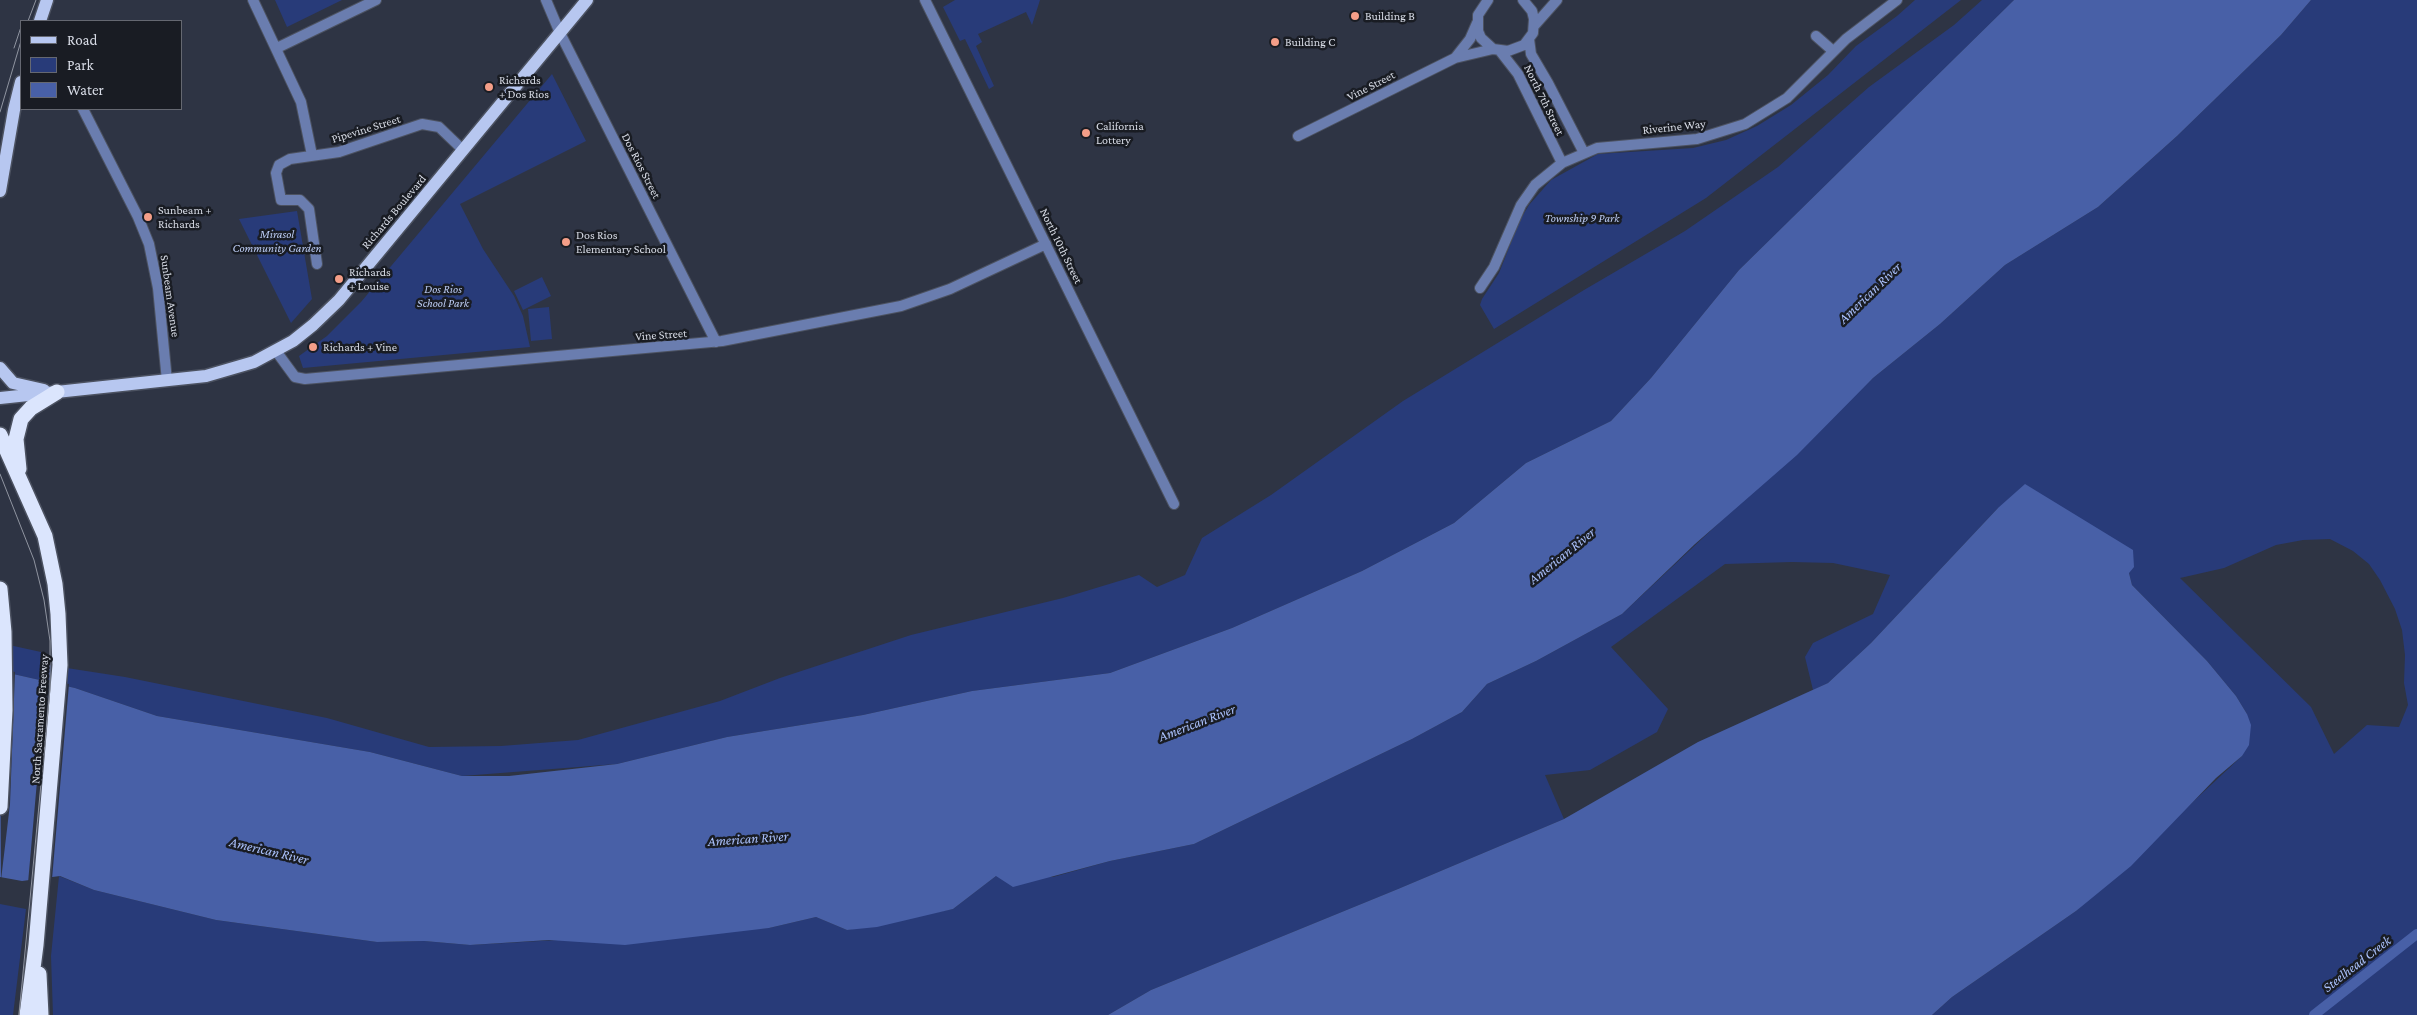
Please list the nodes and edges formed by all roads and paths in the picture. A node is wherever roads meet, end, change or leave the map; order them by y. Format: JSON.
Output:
{"nodes":[{"id":1,"x":47,"y":0,"type":"edge"},
{"id":2,"x":253,"y":0,"type":"edge"},
{"id":3,"x":376,"y":0,"type":"edge"},
{"id":4,"x":546,"y":0,"type":"edge"},
{"id":5,"x":587,"y":0,"type":"edge"},
{"id":6,"x":925,"y":0,"type":"edge"},
{"id":7,"x":1523,"y":0,"type":"edge"},
{"id":8,"x":1527,"y":0,"type":"edge"},
{"id":9,"x":1537,"y":0,"type":"edge"},
{"id":10,"x":1557,"y":0,"type":"edge"},
{"id":11,"x":1897,"y":0,"type":"edge"},
{"id":12,"x":1484,"y":3,"type":"edge"},
{"id":13,"x":40,"y":20,"type":"edge"},
{"id":14,"x":1477,"y":23,"type":"junction"},
{"id":15,"x":1534,"y":26,"type":"junction"},
{"id":16,"x":560,"y":33,"type":"junction"},
{"id":17,"x":1816,"y":36,"type":"dead end"},
{"id":18,"x":1529,"y":39,"type":"junction"},
{"id":19,"x":277,"y":48,"type":"junction"},
{"id":20,"x":1496,"y":50,"type":"junction"},
{"id":21,"x":1833,"y":51,"type":"junction"},
{"id":22,"x":1455,"y":58,"type":"junction"},
{"id":23,"x":20,"y":86,"type":"edge"},
{"id":24,"x":20,"y":109,"type":"edge"},
{"id":25,"x":84,"y":110,"type":"edge"},
{"id":26,"x":11,"y":126,"type":"junction"},
{"id":27,"x":1298,"y":136,"type":"dead end"},
{"id":28,"x":463,"y":150,"type":"junction"},
{"id":29,"x":1584,"y":153,"type":"junction"},
{"id":30,"x":312,"y":155,"type":"junction"},
{"id":31,"x":1562,"y":163,"type":"junction"},
{"id":32,"x":0,"y":191,"type":"edge"},
{"id":33,"x":1046,"y":244,"type":"junction"},
{"id":34,"x":318,"y":264,"type":"dead end"},
{"id":35,"x":1480,"y":288,"type":"dead end"},
{"id":36,"x":716,"y":342,"type":"junction"},
{"id":37,"x":276,"y":351,"type":"junction"},
{"id":38,"x":0,"y":368,"type":"edge"},
{"id":39,"x":167,"y":381,"type":"junction"},
{"id":40,"x":57,"y":392,"type":"junction"},
{"id":41,"x":0,"y":398,"type":"edge"},
{"id":42,"x":0,"y":435,"type":"edge"},
{"id":43,"x":20,"y":481,"type":"junction"},
{"id":44,"x":1174,"y":504,"type":"dead end"},
{"id":45,"x":0,"y":589,"type":"edge"},
{"id":46,"x":0,"y":807,"type":"edge"},
{"id":47,"x":36,"y":945,"type":"junction"},
{"id":48,"x":28,"y":1015,"type":"edge"},
{"id":49,"x":41,"y":1015,"type":"edge"}],
"edges":[{"from":1,"to":13,"type":"main road"},
{"from":2,"to":19,"type":"street"},
{"from":3,"to":19,"type":"street"},
{"from":4,"to":16,"type":"street","name":"Dos Rios Street"},
{"from":5,"to":16,"type":"main road","name":"Richards Boulevard"},
{"from":6,"to":33,"type":"street","name":"North 10th Street"},
{"from":7,"to":15,"type":"street"},
{"from":8,"to":9,"type":"street"},
{"from":10,"to":15,"type":"street"},
{"from":11,"to":21,"type":"street","name":"Riverine Way"},
{"from":12,"to":14,"type":"street","name":"Vine Street"},
{"from":14,"to":20,"type":"street","name":"North 7th Street"},
{"from":14,"to":22,"type":"street","name":"Vine Street"},
{"from":15,"to":18,"type":"street"},
{"from":16,"to":28,"type":"main road","name":"Richards Boulevard"},
{"from":16,"to":36,"type":"street","name":"Dos Rios Street"},
{"from":17,"to":21,"type":"street"},
{"from":18,"to":20,"type":"street","name":"Vine Street"},
{"from":18,"to":29,"type":"street","name":"North 7th Street"},
{"from":19,"to":30,"type":"street"},
{"from":20,"to":22,"type":"street","name":"Vine Street"},
{"from":20,"to":31,"type":"street","name":"North 7th Street"},
{"from":21,"to":29,"type":"street","name":"Riverine Way"},
{"from":22,"to":27,"type":"street","name":"Vine Street"},
{"from":23,"to":26,"type":"main road"},
{"from":24,"to":26,"type":"main road"},
{"from":25,"to":39,"type":"street","name":"Sunbeam Avenue"},
{"from":26,"to":32,"type":"main road"},
{"from":28,"to":30,"type":"street","name":"Pipevine Street"},
{"from":28,"to":37,"type":"main road","name":"Richards Boulevard"},
{"from":29,"to":31,"type":"street","name":"Riverine Way"},
{"from":30,"to":34,"type":"street","name":"Pipevine Street"},
{"from":31,"to":35,"type":"street","name":"Riverine Way"},
{"from":33,"to":36,"type":"street","name":"Vine Street"},
{"from":33,"to":44,"type":"street","name":"North 10th Street"},
{"from":36,"to":37,"type":"street","name":"Vine Street"},
{"from":37,"to":39,"type":"main road","name":"Richards Boulevard"},
{"from":38,"to":40,"type":"main road"},
{"from":39,"to":40,"type":"main road","name":"Richards Boulevard"},
{"from":40,"to":41,"type":"main road","name":"Richards Boulevard"},
{"from":40,"to":43,"type":"highway"},
{"from":42,"to":43,"type":"highway","name":"North Sacramento Freeway"},
{"from":43,"to":47,"type":"highway","name":"North Sacramento Freeway"},
{"from":45,"to":46,"type":"highway"},
{"from":47,"to":48,"type":"highway","name":"North Sacramento Freeway"},
{"from":47,"to":49,"type":"highway"}]}
